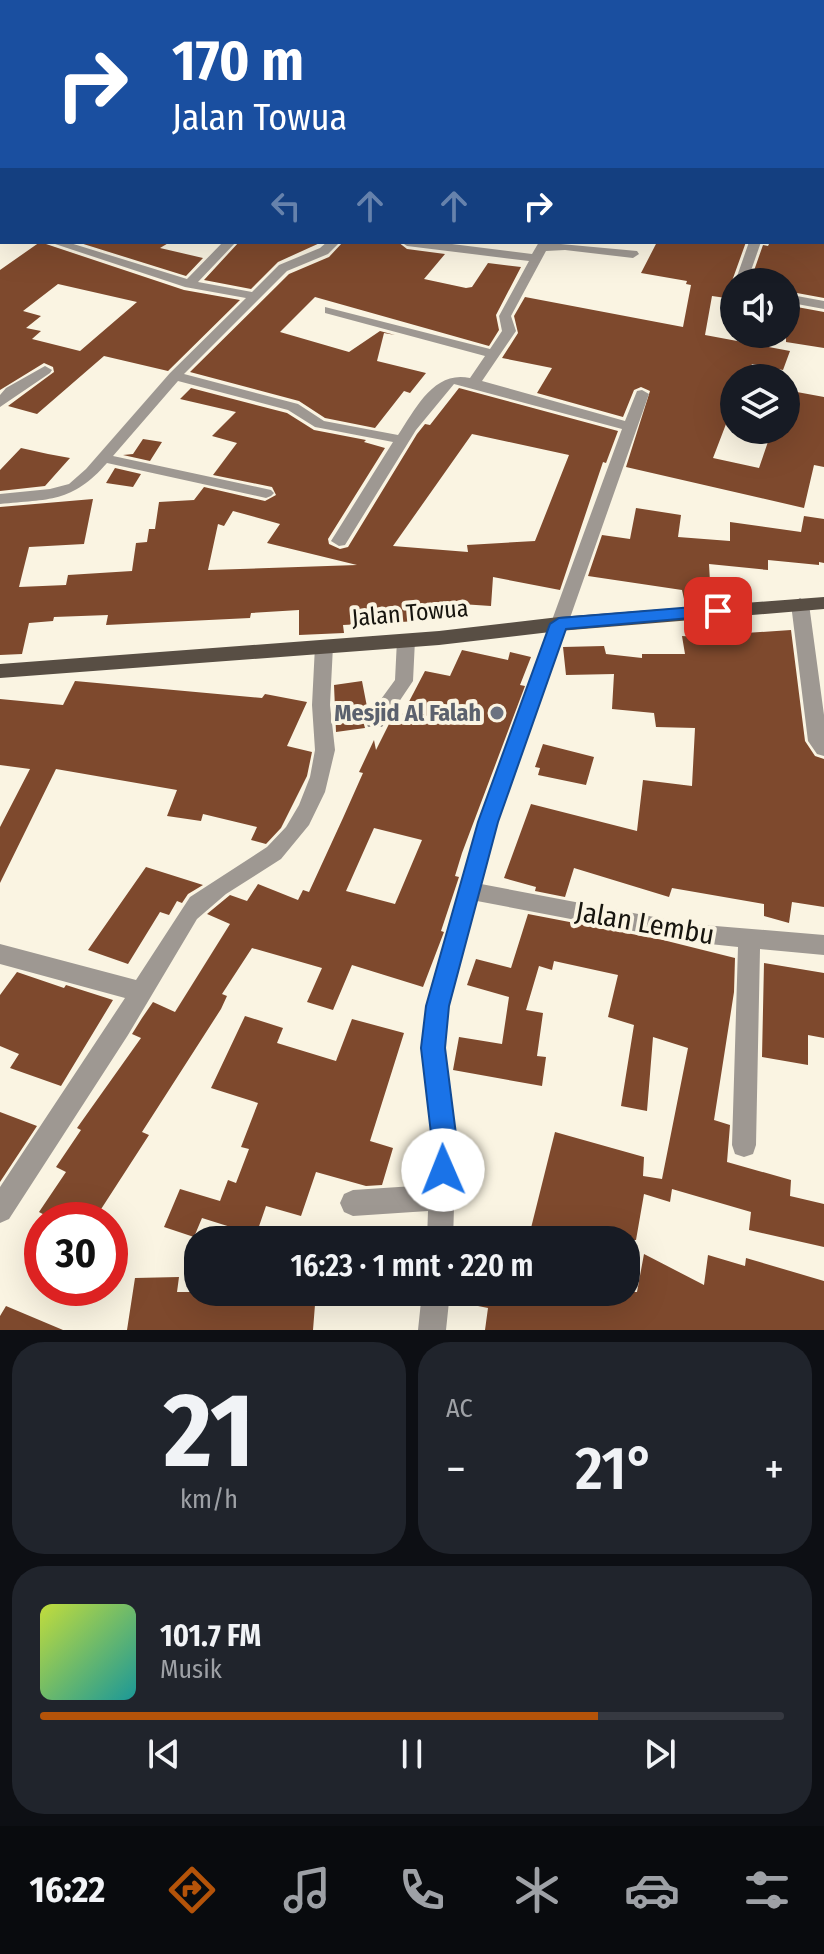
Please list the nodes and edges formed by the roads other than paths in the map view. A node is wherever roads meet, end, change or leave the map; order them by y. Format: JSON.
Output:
{"nodes":[{"id":1,"x":61,"y":244,"type":"edge"},
{"id":2,"x":228,"y":244,"type":"edge"},
{"id":3,"x":331,"y":244,"type":"edge"},
{"id":4,"x":445,"y":244,"type":"edge"},
{"id":5,"x":754,"y":244,"type":"edge"},
{"id":6,"x":540,"y":249,"type":"edge"},
{"id":7,"x":633,"y":254,"type":"dead end"},
{"id":8,"x":746,"y":268,"type":"edge"},
{"id":9,"x":189,"y":284,"type":"junction"},
{"id":10,"x":255,"y":296,"type":"junction"},
{"id":11,"x":800,"y":301,"type":"edge"},
{"id":12,"x":824,"y":305,"type":"edge"},
{"id":13,"x":330,"y":310,"type":"dead end"},
{"id":14,"x":492,"y":354,"type":"junction"},
{"id":15,"x":45,"y":370,"type":"dead end"},
{"id":16,"x":175,"y":376,"type":"junction"},
{"id":17,"x":474,"y":383,"type":"junction"},
{"id":18,"x":642,"y":394,"type":"dead end"},
{"id":19,"x":0,"y":403,"type":"edge"},
{"id":20,"x":630,"y":427,"type":"junction"},
{"id":21,"x":403,"y":440,"type":"junction"},
{"id":22,"x":104,"y":458,"type":"junction"},
{"id":23,"x":266,"y":493,"type":"dead end"},
{"id":24,"x":0,"y":499,"type":"edge"},
{"id":25,"x":339,"y":541,"type":"dead end"},
{"id":26,"x":824,"y":603,"type":"edge"},
{"id":27,"x":800,"y":604,"type":"junction"},
{"id":28,"x":559,"y":624,"type":"junction"},
{"id":29,"x":406,"y":640,"type":"junction"},
{"id":30,"x":324,"y":646,"type":"junction"},
{"id":31,"x":0,"y":671,"type":"edge"},
{"id":32,"x":375,"y":722,"type":"dead end"},
{"id":33,"x":824,"y":749,"type":"edge"},
{"id":34,"x":467,"y":890,"type":"junction"},
{"id":35,"x":749,"y":940,"type":"junction"},
{"id":36,"x":824,"y":945,"type":"edge"},
{"id":37,"x":0,"y":954,"type":"edge"},
{"id":38,"x":142,"y":992,"type":"junction"},
{"id":39,"x":744,"y":1145,"type":"dead end"},
{"id":40,"x":442,"y":1197,"type":"junction"},
{"id":41,"x":353,"y":1203,"type":"dead end"},
{"id":42,"x":0,"y":1210,"type":"edge"},
{"id":43,"x":441,"y":1226,"type":"edge"},
{"id":44,"x":435,"y":1306,"type":"edge"},
{"id":45,"x":432,"y":1330,"type":"edge"}],
"edges":[{"from":1,"to":9,"type":"street"},
{"from":2,"to":9,"type":"street"},
{"from":3,"to":10,"type":"street"},
{"from":4,"to":6,"type":"street"},
{"from":5,"to":8,"type":"street"},
{"from":6,"to":7,"type":"street"},
{"from":6,"to":14,"type":"street"},
{"from":9,"to":10,"type":"street"},
{"from":10,"to":16,"type":"street"},
{"from":11,"to":12,"type":"street"},
{"from":13,"to":14,"type":"street"},
{"from":14,"to":17,"type":"street"},
{"from":15,"to":19,"type":"street"},
{"from":16,"to":21,"type":"street"},
{"from":16,"to":22,"type":"street"},
{"from":17,"to":20,"type":"street"},
{"from":17,"to":21,"type":"street"},
{"from":18,"to":20,"type":"street"},
{"from":20,"to":28,"type":"street"},
{"from":21,"to":25,"type":"street"},
{"from":22,"to":23,"type":"street"},
{"from":22,"to":24,"type":"street"},
{"from":26,"to":27,"type":"main road","name":"Jalan Towua"},
{"from":27,"to":28,"type":"main road","name":"Jalan Towua"},
{"from":27,"to":33,"type":"street"},
{"from":28,"to":29,"type":"main road","name":"Jalan Towua"},
{"from":28,"to":34,"type":"street"},
{"from":29,"to":30,"type":"main road","name":"Jalan Towua"},
{"from":29,"to":32,"type":"street"},
{"from":30,"to":31,"type":"main road","name":"Jalan Towua"},
{"from":30,"to":38,"type":"street"},
{"from":34,"to":35,"type":"street","name":"Jalan Lembu"},
{"from":34,"to":40,"type":"street"},
{"from":35,"to":36,"type":"street","name":"Jalan Lembu"},
{"from":35,"to":39,"type":"street"},
{"from":37,"to":38,"type":"street"},
{"from":38,"to":42,"type":"street"},
{"from":40,"to":41,"type":"street"},
{"from":40,"to":43,"type":"street"},
{"from":44,"to":45,"type":"street"}]}
